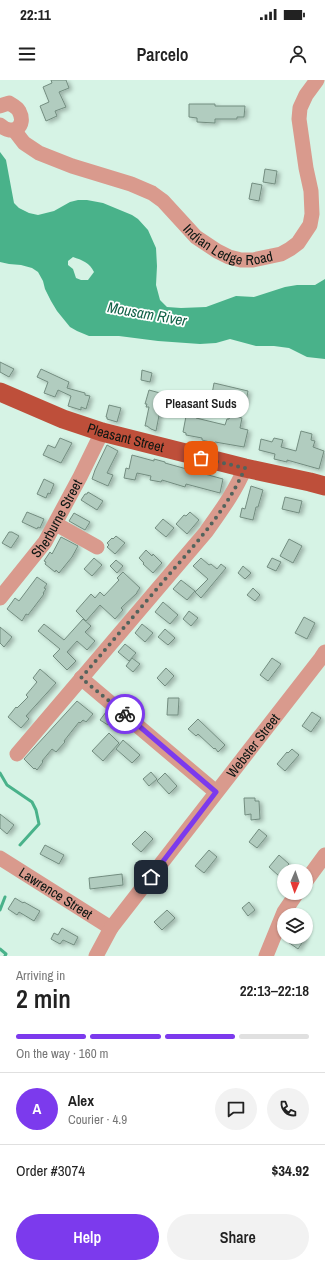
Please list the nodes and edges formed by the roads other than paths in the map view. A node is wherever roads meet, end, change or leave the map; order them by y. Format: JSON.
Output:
{"nodes":[{"id":1,"x":317,"y":80,"type":"edge"},
{"id":2,"x":0,"y":106,"type":"edge"},
{"id":3,"x":0,"y":125,"type":"edge"},
{"id":4,"x":14,"y":130,"type":"junction"},
{"id":5,"x":0,"y":392,"type":"edge"},
{"id":6,"x":102,"y":432,"type":"junction"},
{"id":7,"x":245,"y":468,"type":"junction"},
{"id":8,"x":325,"y":486,"type":"edge"},
{"id":9,"x":56,"y":524,"type":"junction"},
{"id":10,"x":97,"y":547,"type":"dead end"},
{"id":11,"x":0,"y":598,"type":"edge"},
{"id":12,"x":325,"y":652,"type":"edge"},
{"id":13,"x":81,"y":678,"type":"junction"},
{"id":14,"x":17,"y":754,"type":"dead end"},
{"id":15,"x":216,"y":792,"type":"junction"},
{"id":16,"x":325,"y":855,"type":"edge"},
{"id":17,"x":0,"y":858,"type":"edge"},
{"id":18,"x":313,"y":871,"type":"edge"},
{"id":19,"x":292,"y":900,"type":"edge"},
{"id":20,"x":111,"y":928,"type":"junction"},
{"id":21,"x":96,"y":956,"type":"edge"},
{"id":22,"x":266,"y":956,"type":"edge"}],
"edges":[{"from":1,"to":4,"type":"street","name":"Indian Ledge Road"},
{"from":2,"to":4,"type":"street"},
{"from":3,"to":4,"type":"street"},
{"from":5,"to":6,"type":"main road","name":"Pleasant Street"},
{"from":6,"to":7,"type":"main road","name":"Pleasant Street"},
{"from":6,"to":9,"type":"street","name":"Sherburne Street"},
{"from":7,"to":8,"type":"main road","name":"Pleasant Street"},
{"from":7,"to":13,"type":"street"},
{"from":9,"to":10,"type":"street"},
{"from":9,"to":11,"type":"street","name":"Sherburne Street"},
{"from":12,"to":15,"type":"street","name":"Webster Street"},
{"from":13,"to":14,"type":"street"},
{"from":13,"to":15,"type":"street"},
{"from":15,"to":20,"type":"street","name":"Webster Street"},
{"from":16,"to":18,"type":"street"},
{"from":17,"to":20,"type":"street","name":"Lawrence Street"},
{"from":19,"to":22,"type":"street"},
{"from":20,"to":21,"type":"street","name":"Webster Street"}]}
